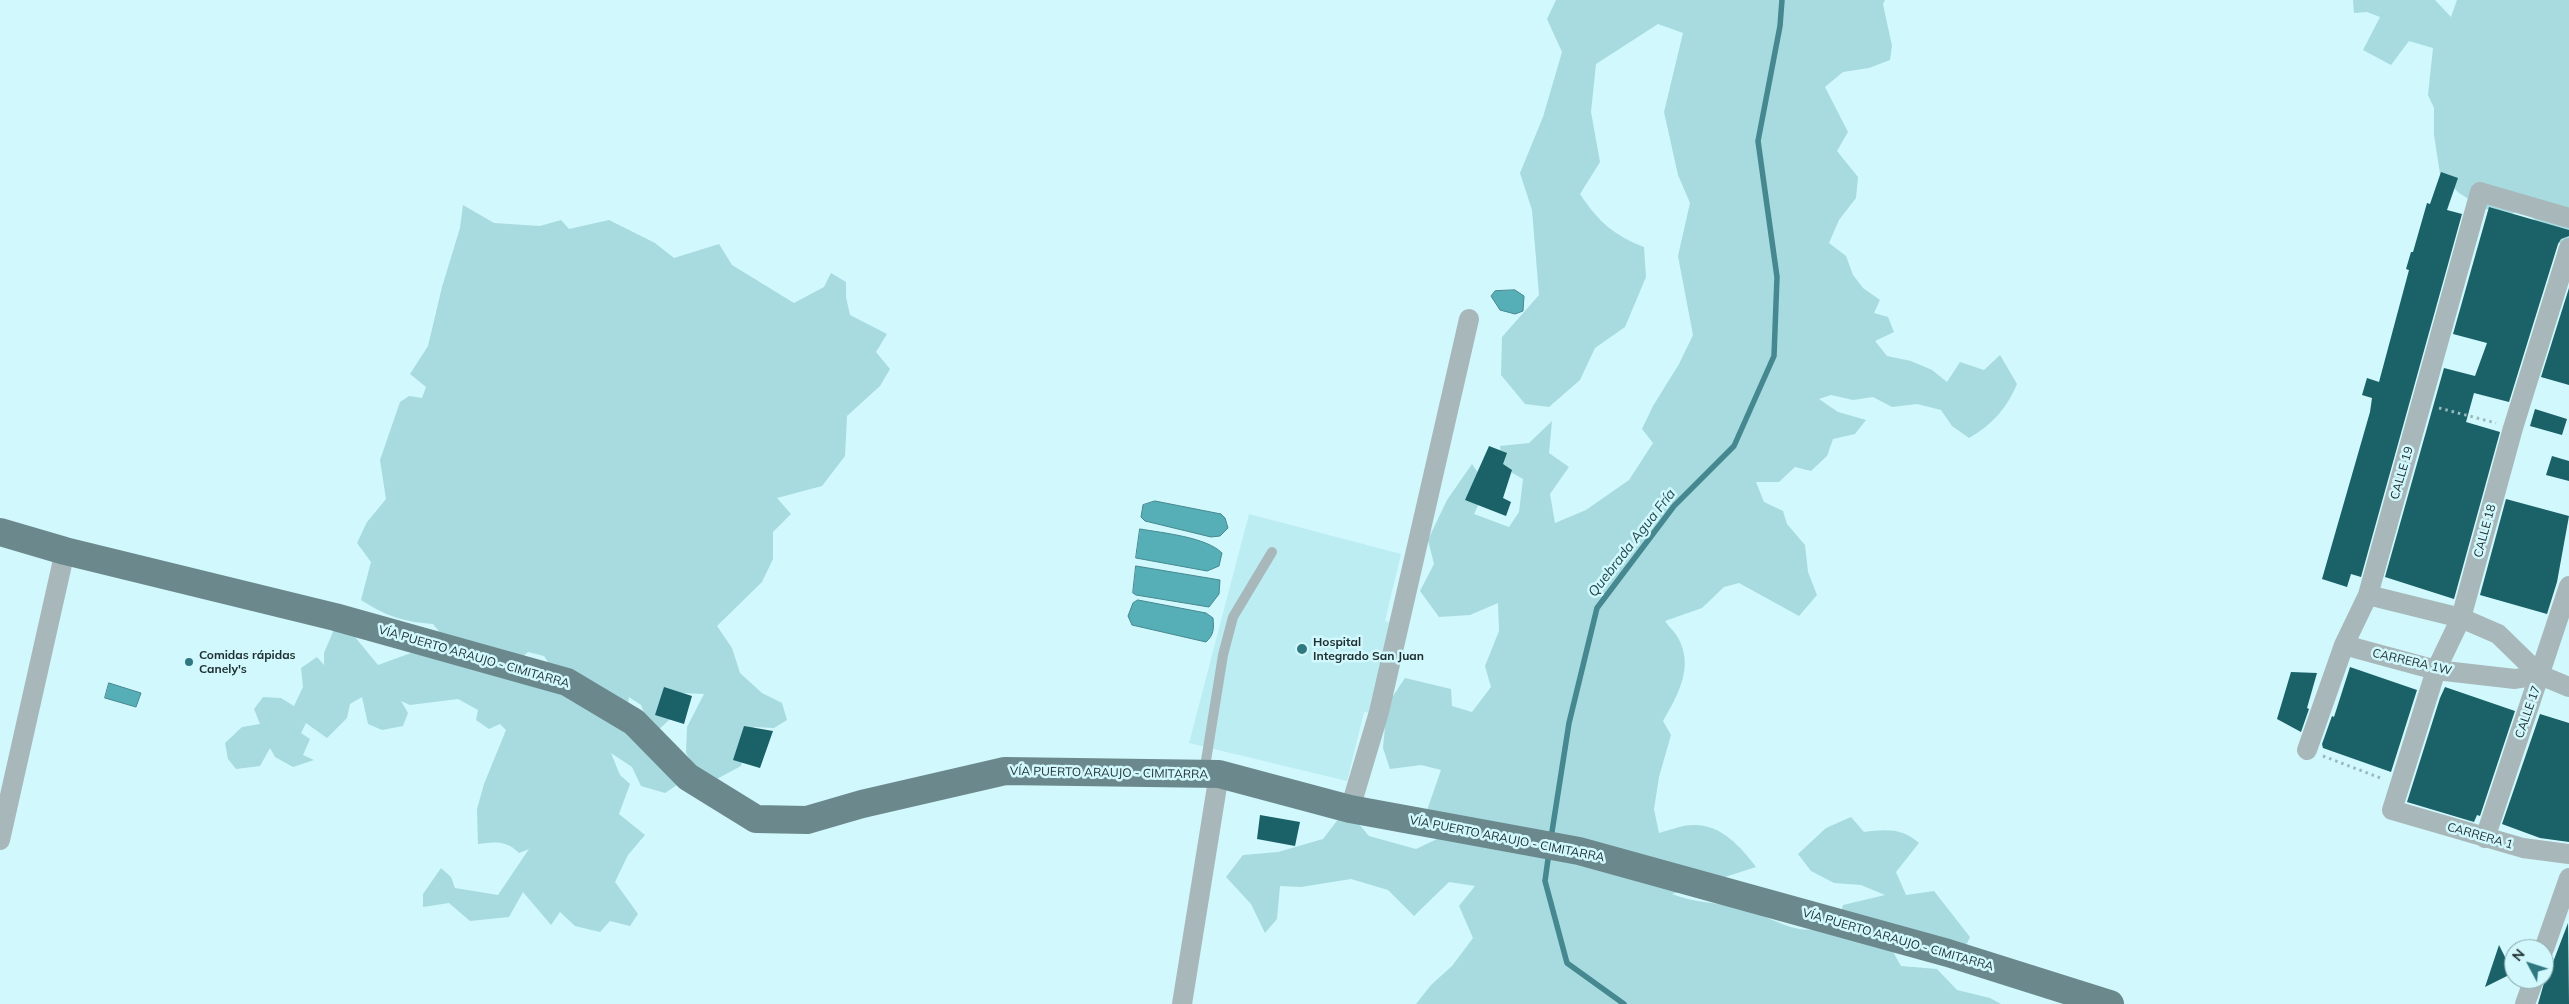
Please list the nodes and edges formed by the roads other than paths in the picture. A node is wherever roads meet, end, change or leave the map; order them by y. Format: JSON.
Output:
{"nodes":[{"id":1,"x":2569,"y":218,"type":"edge"},
{"id":2,"x":2569,"y":248,"type":"edge"},
{"id":3,"x":1469,"y":318,"type":"dead end"},
{"id":4,"x":0,"y":532,"type":"edge"},
{"id":5,"x":65,"y":551,"type":"junction"},
{"id":6,"x":1272,"y":552,"type":"dead end"},
{"id":7,"x":2569,"y":586,"type":"edge"},
{"id":8,"x":2368,"y":595,"type":"junction"},
{"id":9,"x":2461,"y":618,"type":"junction"},
{"id":10,"x":2344,"y":645,"type":"junction"},
{"id":11,"x":2436,"y":670,"type":"junction"},
{"id":12,"x":2540,"y":675,"type":"junction"},
{"id":13,"x":2569,"y":686,"type":"edge"},
{"id":14,"x":2308,"y":750,"type":"road end"},
{"id":15,"x":1212,"y":774,"type":"junction"},
{"id":16,"x":1350,"y":809,"type":"junction"},
{"id":17,"x":2392,"y":810,"type":"joint"},
{"id":18,"x":2485,"y":838,"type":"junction"},
{"id":19,"x":0,"y":840,"type":"edge"},
{"id":20,"x":2569,"y":854,"type":"edge"},
{"id":21,"x":2569,"y":878,"type":"edge"},
{"id":22,"x":2548,"y":939,"type":"edge"},
{"id":23,"x":2530,"y":989,"type":"edge"},
{"id":24,"x":1182,"y":1004,"type":"edge"},
{"id":25,"x":2110,"y":1004,"type":"edge"},
{"id":26,"x":2525,"y":1004,"type":"edge"}],
"edges":[{"from":1,"to":8,"type":"street","name":"CALLE 19"},
{"from":2,"to":9,"type":"street","name":"CALLE 18"},
{"from":3,"to":16,"type":"street"},
{"from":4,"to":5,"type":"main road","name":"VÍA PUERTO ARAUJO - CIMITARRA"},
{"from":5,"to":15,"type":"main road","name":"VÍA PUERTO ARAUJO - CIMITARRA"},
{"from":5,"to":19,"type":"street"},
{"from":6,"to":15,"type":"lane"},
{"from":7,"to":12,"type":"street","name":"CALLE 17"},
{"from":8,"to":9,"type":"street","name":"CARRERA 1W"},
{"from":8,"to":10,"type":"street","name":"CALLE 19"},
{"from":9,"to":11,"type":"street","name":"CALLE 18"},
{"from":9,"to":12,"type":"street","name":"CARRERA 1W"},
{"from":10,"to":11,"type":"street","name":"CARRERA 1W"},
{"from":10,"to":14,"type":"street","name":"CALLE 19"},
{"from":11,"to":12,"type":"street","name":"CARRERA 1W"},
{"from":11,"to":17,"type":"street","name":"CALLE 18"},
{"from":12,"to":13,"type":"street","name":"CARRERA 1W"},
{"from":12,"to":18,"type":"street","name":"CALLE 17"},
{"from":15,"to":16,"type":"main road","name":"VÍA PUERTO ARAUJO - CIMITARRA"},
{"from":15,"to":24,"type":"street"},
{"from":16,"to":25,"type":"main road","name":"VÍA PUERTO ARAUJO - CIMITARRA"},
{"from":17,"to":18,"type":"street","name":"CARRERA 1"},
{"from":18,"to":20,"type":"street","name":"CARRERA 1"},
{"from":21,"to":22,"type":"street"},
{"from":23,"to":26,"type":"street"}]}
